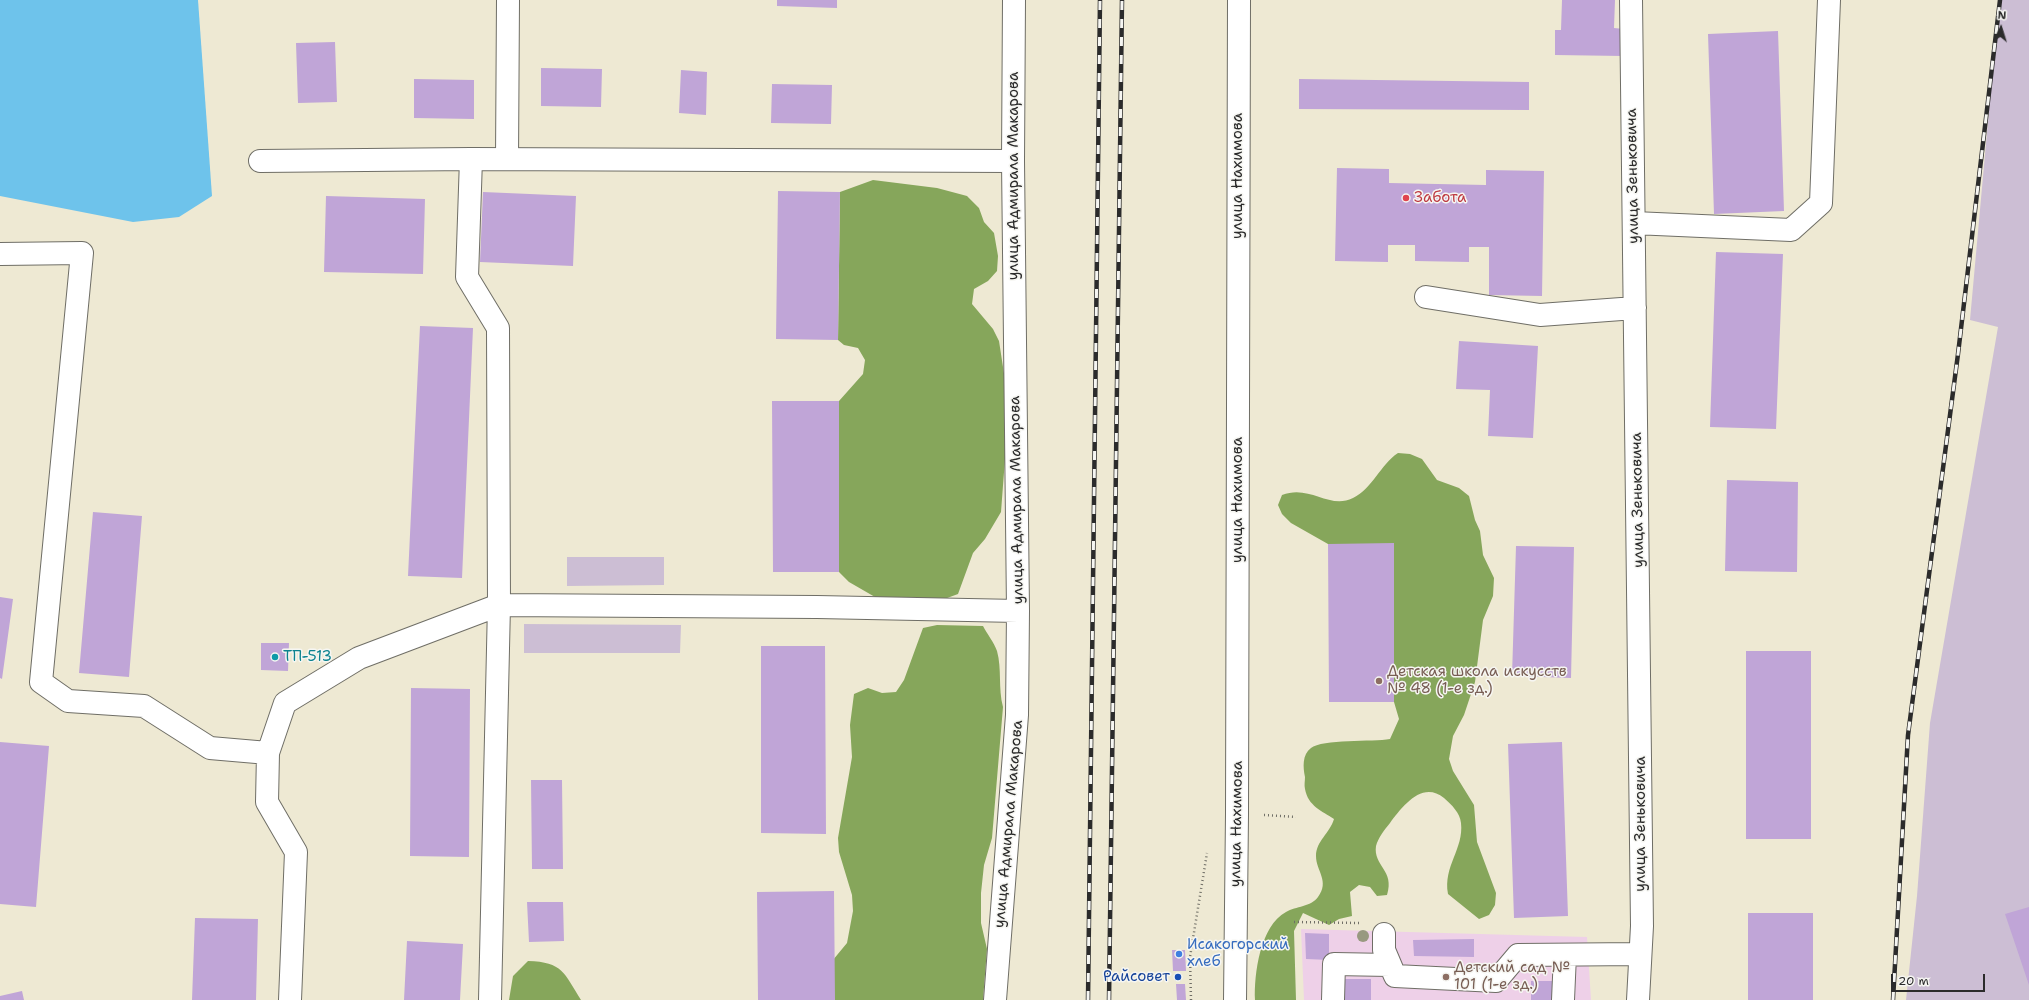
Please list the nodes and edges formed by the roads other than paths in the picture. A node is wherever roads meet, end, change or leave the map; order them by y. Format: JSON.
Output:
{"nodes":[{"id":1,"x":508,"y":0,"type":"edge"},
{"id":2,"x":1014,"y":0,"type":"edge"},
{"id":3,"x":1239,"y":0,"type":"edge"},
{"id":4,"x":1631,"y":0,"type":"edge"},
{"id":5,"x":1829,"y":0,"type":"edge"},
{"id":6,"x":471,"y":159,"type":"junction"},
{"id":7,"x":507,"y":159,"type":"junction"},
{"id":8,"x":260,"y":161,"type":"dead end"},
{"id":9,"x":1013,"y":161,"type":"junction"},
{"id":10,"x":1634,"y":223,"type":"junction"},
{"id":11,"x":0,"y":254,"type":"edge"},
{"id":12,"x":1426,"y":298,"type":"dead end"},
{"id":13,"x":1635,"y":308,"type":"junction"},
{"id":14,"x":499,"y":605,"type":"junction"},
{"id":15,"x":1018,"y":611,"type":"junction"},
{"id":16,"x":268,"y":753,"type":"junction"},
{"id":17,"x":1384,"y":934,"type":"dead end"},
{"id":18,"x":1640,"y":954,"type":"junction"},
{"id":19,"x":1565,"y":955,"type":"junction"},
{"id":20,"x":1390,"y":965,"type":"junction"},
{"id":21,"x":290,"y":1000,"type":"edge"},
{"id":22,"x":490,"y":1000,"type":"edge"},
{"id":23,"x":995,"y":1000,"type":"edge"},
{"id":24,"x":1234,"y":1000,"type":"edge"},
{"id":25,"x":1333,"y":1000,"type":"edge"},
{"id":26,"x":1563,"y":1000,"type":"edge"},
{"id":27,"x":1638,"y":1000,"type":"edge"}],
"edges":[{"from":1,"to":7,"type":"street"},
{"from":2,"to":9,"type":"street","name":"улица Адмирала Макарова"},
{"from":3,"to":24,"type":"street","name":"улица Нахимова"},
{"from":4,"to":10,"type":"street","name":"улица Зеньковича"},
{"from":5,"to":10,"type":"street"},
{"from":6,"to":7,"type":"street"},
{"from":6,"to":8,"type":"street"},
{"from":6,"to":14,"type":"street"},
{"from":7,"to":9,"type":"street"},
{"from":9,"to":15,"type":"street","name":"улица Адмирала Макарова"},
{"from":10,"to":13,"type":"street","name":"улица Зеньковича"},
{"from":11,"to":16,"type":"street"},
{"from":12,"to":13,"type":"street"},
{"from":13,"to":18,"type":"street","name":"улица Зеньковича"},
{"from":14,"to":15,"type":"street"},
{"from":14,"to":16,"type":"street"},
{"from":14,"to":22,"type":"street"},
{"from":15,"to":23,"type":"street","name":"улица Адмирала Макарова"},
{"from":16,"to":21,"type":"street"},
{"from":17,"to":20,"type":"street"},
{"from":18,"to":19,"type":"street"},
{"from":18,"to":27,"type":"street","name":"улица Зеньковича"},
{"from":19,"to":20,"type":"street"},
{"from":19,"to":26,"type":"street"},
{"from":20,"to":25,"type":"street"}]}
